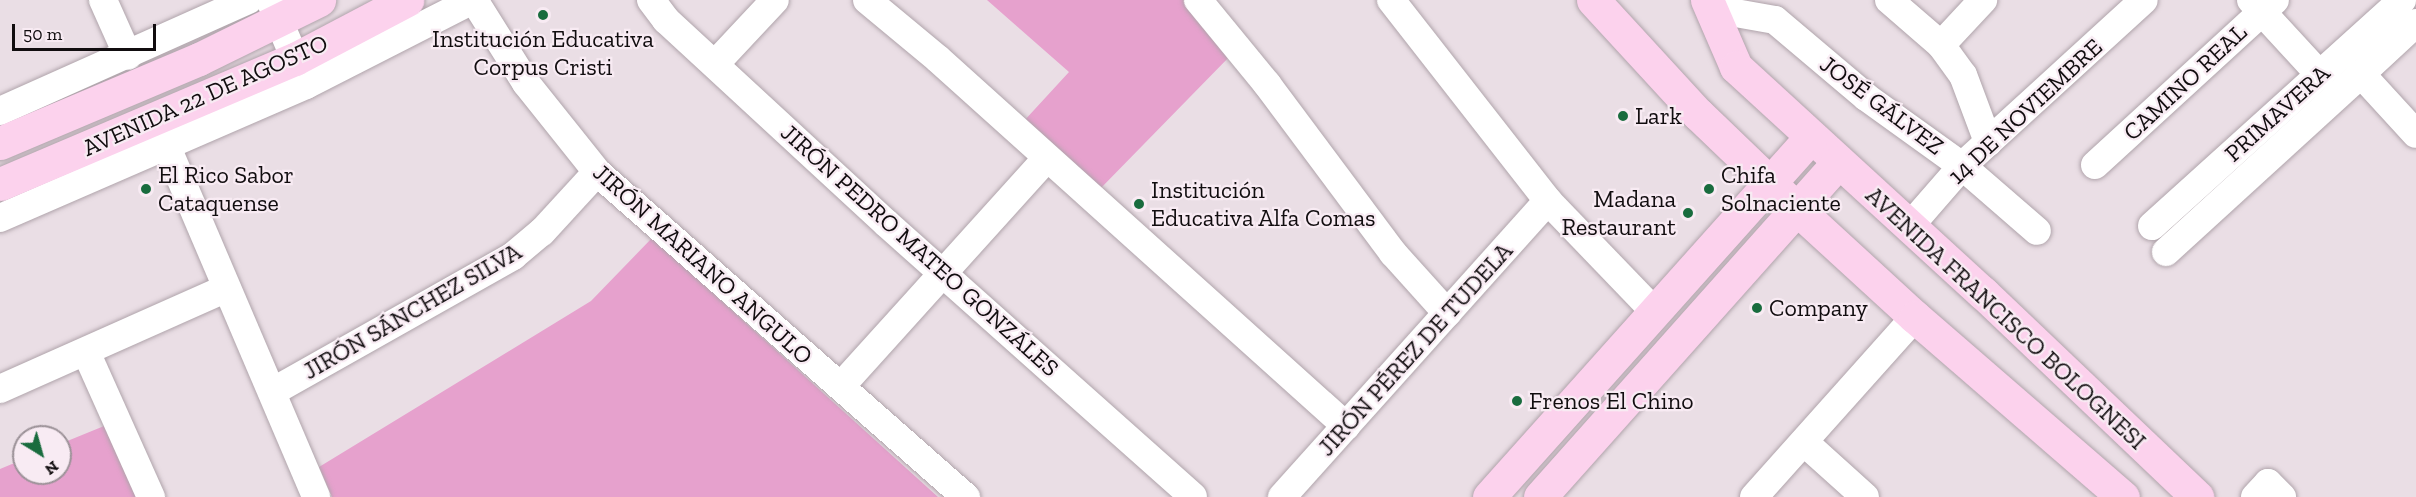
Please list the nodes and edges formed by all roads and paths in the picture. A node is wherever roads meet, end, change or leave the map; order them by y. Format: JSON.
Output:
{"nodes":[{"id":1,"x":103,"y":0,"type":"edge"},
{"id":2,"x":248,"y":0,"type":"edge"},
{"id":3,"x":319,"y":0,"type":"edge"},
{"id":4,"x":407,"y":0,"type":"edge"},
{"id":5,"x":474,"y":0,"type":"edge"},
{"id":6,"x":651,"y":0,"type":"edge"},
{"id":7,"x":775,"y":0,"type":"edge"},
{"id":8,"x":867,"y":0,"type":"edge"},
{"id":9,"x":1198,"y":0,"type":"edge"},
{"id":10,"x":1391,"y":0,"type":"edge"},
{"id":11,"x":1593,"y":0,"type":"edge"},
{"id":12,"x":1889,"y":0,"type":"edge"},
{"id":13,"x":1983,"y":0,"type":"edge"},
{"id":14,"x":2144,"y":0,"type":"edge"},
{"id":15,"x":2402,"y":0,"type":"edge"},
{"id":16,"x":2262,"y":4,"type":"edge"},
{"id":17,"x":1710,"y":5,"type":"edge"},
{"id":18,"x":274,"y":10,"type":"edge"},
{"id":19,"x":2416,"y":23,"type":"edge"},
{"id":20,"x":1954,"y":24,"type":"edge"},
{"id":21,"x":128,"y":56,"type":"junction"},
{"id":22,"x":716,"y":63,"type":"junction"},
{"id":23,"x":1736,"y":67,"type":"joint"},
{"id":24,"x":300,"y":72,"type":"junction"},
{"id":25,"x":2361,"y":74,"type":"junction"},
{"id":26,"x":2320,"y":75,"type":"junction"},
{"id":27,"x":0,"y":111,"type":"edge"},
{"id":28,"x":2416,"y":134,"type":"edge"},
{"id":29,"x":1811,"y":136,"type":"junction"},
{"id":30,"x":1988,"y":142,"type":"junction"},
{"id":31,"x":0,"y":143,"type":"edge"},
{"id":32,"x":167,"y":147,"type":"junction"},
{"id":33,"x":1047,"y":158,"type":"junction"},
{"id":34,"x":1838,"y":162,"type":"junction"},
{"id":35,"x":2095,"y":165,"type":"dead end"},
{"id":36,"x":1962,"y":166,"type":"junction"},
{"id":37,"x":597,"y":172,"type":"junction"},
{"id":38,"x":1770,"y":183,"type":"junction"},
{"id":39,"x":0,"y":184,"type":"edge"},
{"id":40,"x":1548,"y":201,"type":"junction"},
{"id":41,"x":1797,"y":209,"type":"junction"},
{"id":42,"x":0,"y":218,"type":"edge"},
{"id":43,"x":2152,"y":226,"type":"dead end"},
{"id":44,"x":1909,"y":227,"type":"junction"},
{"id":45,"x":2037,"y":231,"type":"dead end"},
{"id":46,"x":2166,"y":252,"type":"dead end"},
{"id":47,"x":944,"y":274,"type":"junction"},
{"id":48,"x":227,"y":288,"type":"junction"},
{"id":49,"x":1654,"y":310,"type":"junction"},
{"id":50,"x":1447,"y":313,"type":"junction"},
{"id":51,"x":1915,"y":317,"type":"junction"},
{"id":52,"x":87,"y":354,"type":"junction"},
{"id":53,"x":841,"y":386,"type":"junction"},
{"id":54,"x":0,"y":389,"type":"edge"},
{"id":55,"x":272,"y":392,"type":"junction"},
{"id":56,"x":1346,"y":426,"type":"junction"},
{"id":57,"x":1804,"y":441,"type":"junction"},
{"id":58,"x":151,"y":497,"type":"edge"},
{"id":59,"x":316,"y":497,"type":"edge"},
{"id":60,"x":966,"y":497,"type":"edge"},
{"id":61,"x":1193,"y":497,"type":"edge"},
{"id":62,"x":1282,"y":497,"type":"edge"},
{"id":63,"x":1489,"y":497,"type":"edge"},
{"id":64,"x":1540,"y":497,"type":"edge"},
{"id":65,"x":1754,"y":497,"type":"edge"},
{"id":66,"x":1865,"y":497,"type":"edge"},
{"id":67,"x":2123,"y":497,"type":"edge"},
{"id":68,"x":2197,"y":497,"type":"edge"},
{"id":69,"x":2255,"y":497,"type":"edge"},
{"id":70,"x":2282,"y":497,"type":"edge"}],
"edges":[{"from":1,"to":21,"type":"street"},
{"from":2,"to":21,"type":"street"},
{"from":3,"to":18,"type":"main road","name":"AVENIDA 22 DE AGOSTO"},
{"from":4,"to":24,"type":"main road","name":"AVENIDA 22 DE AGOSTO"},
{"from":5,"to":24,"type":"street","name":"AVENIDA 22 DE AGOSTO"},
{"from":5,"to":37,"type":"street","name":"JIRÓN MARIANO ANGULO"},
{"from":6,"to":22,"type":"street","name":"JIRÓN PEDRO MATEO GONZÁLES"},
{"from":7,"to":22,"type":"street"},
{"from":8,"to":33,"type":"street"},
{"from":9,"to":50,"type":"street"},
{"from":10,"to":40,"type":"street"},
{"from":11,"to":38,"type":"main road"},
{"from":12,"to":20,"type":"street"},
{"from":13,"to":20,"type":"street"},
{"from":14,"to":30,"type":"street","name":"14 DE NOVIEMBRE"},
{"from":15,"to":26,"type":"street","name":"PRIMAVERA"},
{"from":16,"to":26,"type":"street"},
{"from":16,"to":35,"type":"street","name":"CAMINO REAL"},
{"from":17,"to":23,"type":"main road","name":"JOSÉ GÁLVEZ"},
{"from":17,"to":36,"type":"street","name":"JOSÉ GÁLVEZ"},
{"from":18,"to":24,"type":"street"},
{"from":18,"to":31,"type":"main road","name":"AVENIDA 22 DE AGOSTO"},
{"from":19,"to":25,"type":"street"},
{"from":20,"to":30,"type":"street"},
{"from":21,"to":27,"type":"street"},
{"from":22,"to":47,"type":"street","name":"JIRÓN PEDRO MATEO GONZÁLES"},
{"from":23,"to":29,"type":"main road","name":"AVENIDA FRANCISCO BOLOGNESI"},
{"from":24,"to":32,"type":"street","name":"AVENIDA 22 DE AGOSTO"},
{"from":24,"to":39,"type":"main road","name":"AVENIDA 22 DE AGOSTO"},
{"from":25,"to":28,"type":"street"},
{"from":25,"to":46,"type":"street"},
{"from":26,"to":43,"type":"street","name":"PRIMAVERA"},
{"from":29,"to":34,"type":"main road","name":"AVENIDA FRANCISCO BOLOGNESI"},
{"from":29,"to":38,"type":"main road"},
{"from":30,"to":36,"type":"street","name":"14 DE NOVIEMBRE"},
{"from":32,"to":42,"type":"street","name":"AVENIDA 22 DE AGOSTO"},
{"from":32,"to":48,"type":"street"},
{"from":33,"to":47,"type":"street"},
{"from":33,"to":56,"type":"street"},
{"from":34,"to":41,"type":"main road"},
{"from":34,"to":44,"type":"main road","name":"AVENIDA FRANCISCO BOLOGNESI"},
{"from":36,"to":44,"type":"street","name":"14 DE NOVIEMBRE"},
{"from":36,"to":45,"type":"street","name":"JOSÉ GÁLVEZ"},
{"from":37,"to":53,"type":"street","name":"JIRÓN MARIANO ANGULO"},
{"from":37,"to":55,"type":"street","name":"JIRÓN SÁNCHEZ SILVA"},
{"from":38,"to":41,"type":"main road"},
{"from":38,"to":49,"type":"main road"},
{"from":40,"to":49,"type":"street"},
{"from":40,"to":50,"type":"street","name":"JIRÓN PÉREZ DE TUDELA"},
{"from":41,"to":51,"type":"main road"},
{"from":41,"to":64,"type":"main road"},
{"from":44,"to":68,"type":"main road","name":"AVENIDA FRANCISCO BOLOGNESI"},
{"from":47,"to":53,"type":"street"},
{"from":47,"to":61,"type":"street","name":"JIRÓN PEDRO MATEO GONZÁLES"},
{"from":48,"to":52,"type":"street"},
{"from":48,"to":55,"type":"street"},
{"from":49,"to":63,"type":"main road"},
{"from":50,"to":56,"type":"street","name":"JIRÓN PÉREZ DE TUDELA"},
{"from":51,"to":57,"type":"street"},
{"from":51,"to":67,"type":"main road"},
{"from":52,"to":54,"type":"street"},
{"from":52,"to":58,"type":"street"},
{"from":53,"to":60,"type":"street","name":"JIRÓN MARIANO ANGULO"},
{"from":55,"to":59,"type":"street"},
{"from":56,"to":62,"type":"street","name":"JIRÓN PÉREZ DE TUDELA"},
{"from":57,"to":65,"type":"street"},
{"from":57,"to":66,"type":"street"},
{"from":69,"to":70,"type":"street"}]}
